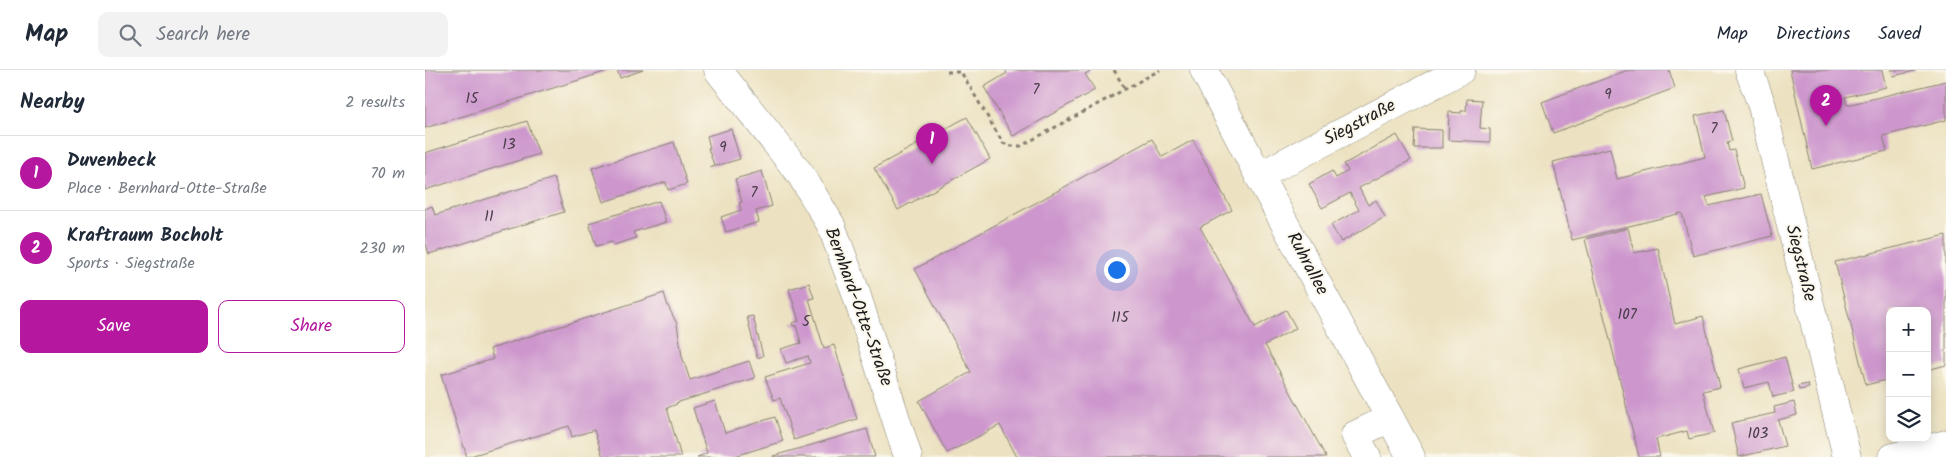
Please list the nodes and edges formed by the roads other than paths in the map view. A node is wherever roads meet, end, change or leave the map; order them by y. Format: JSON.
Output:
{"nodes":[{"id":1,"x":718,"y":70,"type":"edge"},
{"id":2,"x":1204,"y":70,"type":"edge"},
{"id":3,"x":1461,"y":70,"type":"edge"},
{"id":4,"x":1749,"y":70,"type":"edge"},
{"id":5,"x":1259,"y":176,"type":"junction"},
{"id":6,"x":1390,"y":418,"type":"junction"},
{"id":7,"x":1946,"y":444,"type":"edge"},
{"id":8,"x":908,"y":457,"type":"edge"},
{"id":9,"x":1367,"y":457,"type":"edge"},
{"id":10,"x":1411,"y":457,"type":"edge"},
{"id":11,"x":1847,"y":457,"type":"edge"},
{"id":12,"x":1893,"y":457,"type":"edge"}],
"edges":[{"from":1,"to":8,"type":"street","name":"Bernhard-Otte-Straße"},
{"from":2,"to":5,"type":"street","name":"Ruhrallee"},
{"from":3,"to":5,"type":"street","name":"Siegstraße"},
{"from":4,"to":11,"type":"street","name":"Siegstraße"},
{"from":5,"to":6,"type":"street","name":"Ruhrallee"},
{"from":6,"to":9,"type":"street"},
{"from":6,"to":10,"type":"street","name":"Ruhrallee"},
{"from":7,"to":12,"type":"street"}]}
